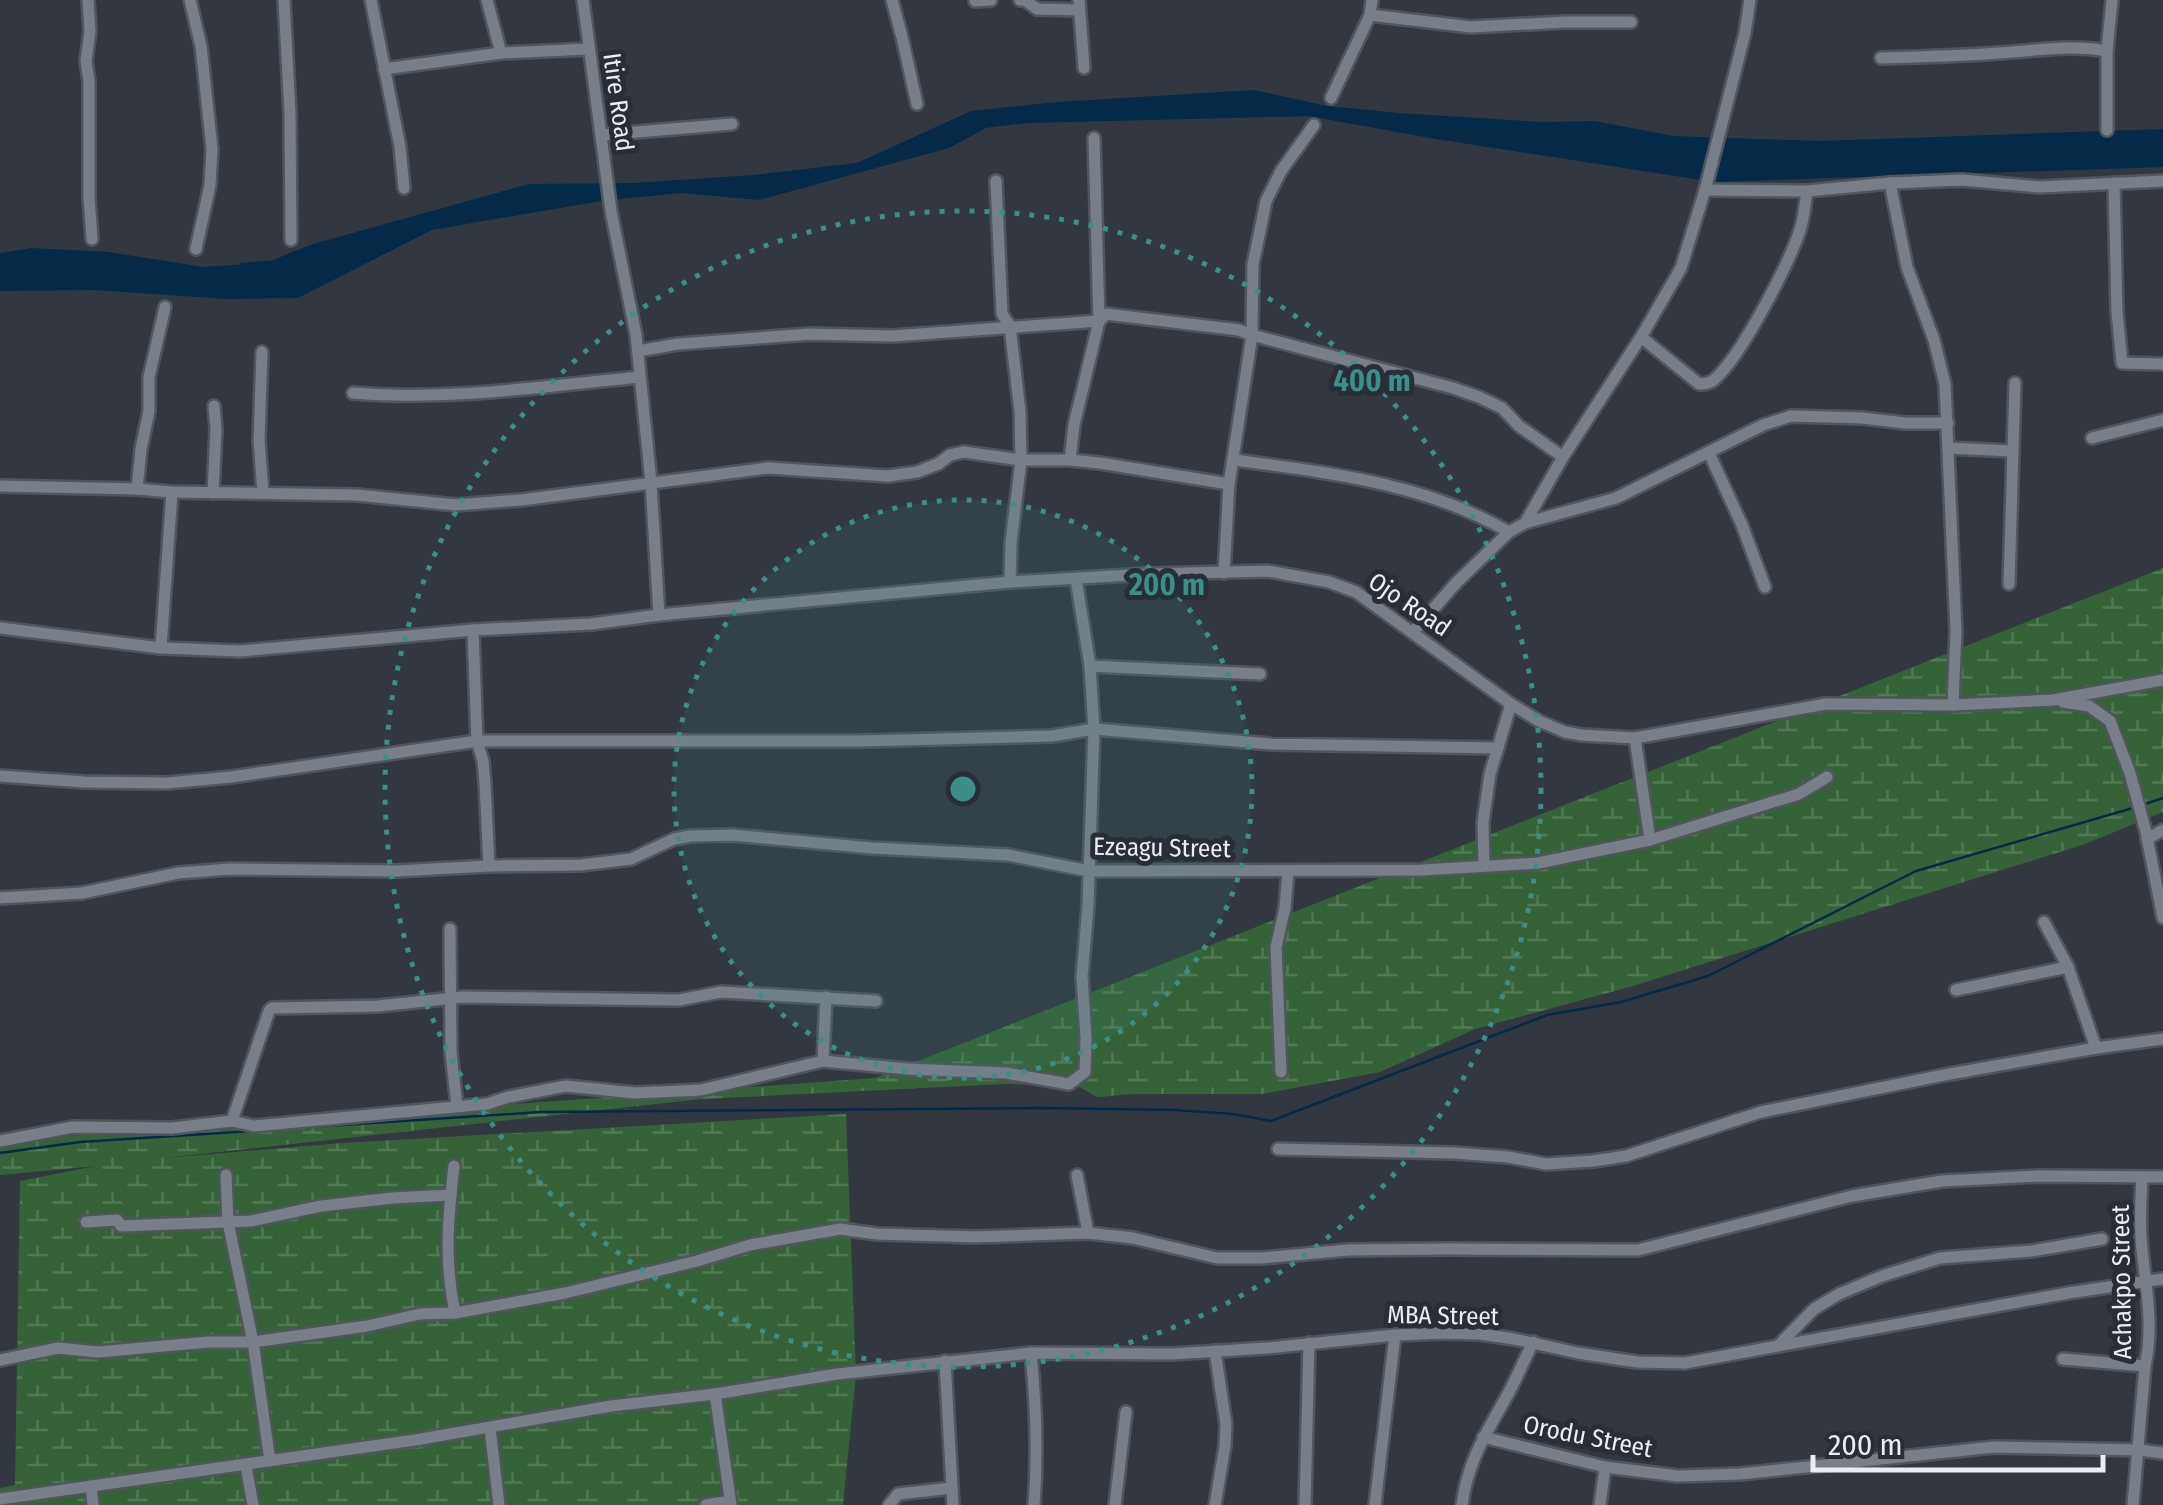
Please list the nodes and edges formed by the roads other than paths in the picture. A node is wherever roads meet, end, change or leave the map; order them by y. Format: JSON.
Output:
{"nodes":[{"id":1,"x":88,"y":0,"type":"edge"},
{"id":2,"x":190,"y":0,"type":"edge"},
{"id":3,"x":284,"y":0,"type":"edge"},
{"id":4,"x":371,"y":0,"type":"edge"},
{"id":5,"x":488,"y":0,"type":"edge"},
{"id":6,"x":583,"y":0,"type":"edge"},
{"id":7,"x":892,"y":0,"type":"edge"},
{"id":8,"x":990,"y":0,"type":"edge"},
{"id":9,"x":1020,"y":0,"type":"edge"},
{"id":10,"x":1372,"y":0,"type":"edge"},
{"id":11,"x":1750,"y":0,"type":"edge"},
{"id":12,"x":2112,"y":0,"type":"edge"},
{"id":13,"x":975,"y":1,"type":"edge"},
{"id":14,"x":1079,"y":5,"type":"edge"},
{"id":15,"x":1370,"y":16,"type":"junction"},
{"id":16,"x":1631,"y":22,"type":"dead end"},
{"id":17,"x":589,"y":48,"type":"junction"},
{"id":18,"x":2107,"y":51,"type":"junction"},
{"id":19,"x":501,"y":52,"type":"junction"},
{"id":20,"x":1881,"y":58,"type":"dead end"},
{"id":21,"x":1084,"y":68,"type":"dead end"},
{"id":22,"x":384,"y":69,"type":"junction"},
{"id":23,"x":1331,"y":98,"type":"dead end"},
{"id":24,"x":916,"y":104,"type":"dead end"},
{"id":25,"x":732,"y":124,"type":"dead end"},
{"id":26,"x":1314,"y":125,"type":"dead end"},
{"id":27,"x":2108,"y":130,"type":"dead end"},
{"id":28,"x":602,"y":136,"type":"junction"},
{"id":29,"x":1094,"y":138,"type":"dead end"},
{"id":30,"x":996,"y":181,"type":"dead end"},
{"id":31,"x":2163,"y":181,"type":"edge"},
{"id":32,"x":1890,"y":183,"type":"junction"},
{"id":33,"x":2114,"y":183,"type":"junction"},
{"id":34,"x":404,"y":188,"type":"dead end"},
{"id":35,"x":1705,"y":189,"type":"junction"},
{"id":36,"x":1807,"y":192,"type":"junction"},
{"id":37,"x":92,"y":239,"type":"dead end"},
{"id":38,"x":291,"y":240,"type":"dead end"},
{"id":39,"x":196,"y":249,"type":"dead end"},
{"id":40,"x":164,"y":307,"type":"dead end"},
{"id":41,"x":1099,"y":321,"type":"junction"},
{"id":42,"x":1010,"y":326,"type":"junction"},
{"id":43,"x":1252,"y":335,"type":"junction"},
{"id":44,"x":1640,"y":337,"type":"junction"},
{"id":45,"x":638,"y":350,"type":"junction"},
{"id":46,"x":262,"y":352,"type":"dead end"},
{"id":47,"x":2163,"y":364,"type":"edge"},
{"id":48,"x":640,"y":376,"type":"junction"},
{"id":49,"x":2015,"y":383,"type":"dead end"},
{"id":50,"x":353,"y":393,"type":"dead end"},
{"id":51,"x":214,"y":406,"type":"dead end"},
{"id":52,"x":2163,"y":420,"type":"edge"},
{"id":53,"x":1948,"y":423,"type":"junction"},
{"id":54,"x":2092,"y":438,"type":"dead end"},
{"id":55,"x":1948,"y":448,"type":"junction"},
{"id":56,"x":2012,"y":451,"type":"junction"},
{"id":57,"x":1709,"y":454,"type":"junction"},
{"id":58,"x":1562,"y":457,"type":"junction"},
{"id":59,"x":1021,"y":460,"type":"junction"},
{"id":60,"x":1070,"y":460,"type":"junction"},
{"id":61,"x":1234,"y":460,"type":"junction"},
{"id":62,"x":651,"y":482,"type":"junction"},
{"id":63,"x":1230,"y":484,"type":"junction"},
{"id":64,"x":0,"y":486,"type":"edge"},
{"id":65,"x":138,"y":488,"type":"junction"},
{"id":66,"x":172,"y":492,"type":"junction"},
{"id":67,"x":213,"y":493,"type":"junction"},
{"id":68,"x":263,"y":493,"type":"junction"},
{"id":69,"x":1525,"y":523,"type":"junction"},
{"id":70,"x":1509,"y":532,"type":"junction"},
{"id":71,"x":1224,"y":573,"type":"junction"},
{"id":72,"x":1076,"y":579,"type":"junction"},
{"id":73,"x":1010,"y":582,"type":"junction"},
{"id":74,"x":2009,"y":584,"type":"dead end"},
{"id":75,"x":1764,"y":587,"type":"dead end"},
{"id":76,"x":659,"y":615,"type":"junction"},
{"id":77,"x":0,"y":628,"type":"edge"},
{"id":78,"x":473,"y":630,"type":"junction"},
{"id":79,"x":1413,"y":632,"type":"junction"},
{"id":80,"x":161,"y":648,"type":"junction"},
{"id":81,"x":1090,"y":666,"type":"junction"},
{"id":82,"x":1260,"y":674,"type":"dead end"},
{"id":83,"x":2163,"y":680,"type":"edge"},
{"id":84,"x":2053,"y":700,"type":"junction"},
{"id":85,"x":1510,"y":704,"type":"junction"},
{"id":86,"x":1953,"y":705,"type":"junction"},
{"id":87,"x":1094,"y":729,"type":"junction"},
{"id":88,"x":1636,"y":738,"type":"junction"},
{"id":89,"x":477,"y":741,"type":"junction"},
{"id":90,"x":1498,"y":748,"type":"junction"},
{"id":91,"x":0,"y":776,"type":"edge"},
{"id":92,"x":1827,"y":777,"type":"dead end"},
{"id":93,"x":2163,"y":830,"type":"edge"},
{"id":94,"x":2146,"y":835,"type":"junction"},
{"id":95,"x":1650,"y":840,"type":"junction"},
{"id":96,"x":489,"y":866,"type":"junction"},
{"id":97,"x":1484,"y":866,"type":"junction"},
{"id":98,"x":1089,"y":870,"type":"junction"},
{"id":99,"x":1288,"y":871,"type":"junction"},
{"id":100,"x":0,"y":898,"type":"edge"},
{"id":101,"x":2163,"y":918,"type":"edge"},
{"id":102,"x":2044,"y":922,"type":"dead end"},
{"id":103,"x":450,"y":929,"type":"dead end"},
{"id":104,"x":2068,"y":967,"type":"junction"},
{"id":105,"x":1956,"y":990,"type":"dead end"},
{"id":106,"x":826,"y":996,"type":"junction"},
{"id":107,"x":450,"y":998,"type":"junction"},
{"id":108,"x":876,"y":1001,"type":"dead end"},
{"id":109,"x":2163,"y":1039,"type":"edge"},
{"id":110,"x":2096,"y":1048,"type":"junction"},
{"id":111,"x":824,"y":1061,"type":"junction"},
{"id":112,"x":1280,"y":1072,"type":"dead end"},
{"id":113,"x":458,"y":1106,"type":"junction"},
{"id":114,"x":232,"y":1121,"type":"junction"},
{"id":115,"x":0,"y":1140,"type":"edge"},
{"id":116,"x":1278,"y":1150,"type":"dead end"},
{"id":117,"x":454,"y":1166,"type":"dead end"},
{"id":118,"x":226,"y":1175,"type":"dead end"},
{"id":119,"x":1077,"y":1175,"type":"dead end"},
{"id":120,"x":2142,"y":1178,"type":"junction"},
{"id":121,"x":2163,"y":1178,"type":"edge"},
{"id":122,"x":451,"y":1195,"type":"junction"},
{"id":123,"x":86,"y":1222,"type":"dead end"},
{"id":124,"x":228,"y":1222,"type":"junction"},
{"id":125,"x":1088,"y":1233,"type":"junction"},
{"id":126,"x":2102,"y":1240,"type":"dead end"},
{"id":127,"x":2163,"y":1279,"type":"edge"},
{"id":128,"x":2147,"y":1282,"type":"junction"},
{"id":129,"x":454,"y":1313,"type":"junction"},
{"id":130,"x":1395,"y":1335,"type":"junction"},
{"id":131,"x":254,"y":1342,"type":"junction"},
{"id":132,"x":1533,"y":1342,"type":"junction"},
{"id":133,"x":1308,"y":1344,"type":"junction"},
{"id":134,"x":1778,"y":1346,"type":"junction"},
{"id":135,"x":1215,"y":1351,"type":"junction"},
{"id":136,"x":1031,"y":1353,"type":"junction"},
{"id":137,"x":2063,"y":1359,"type":"dead end"},
{"id":138,"x":0,"y":1360,"type":"edge"},
{"id":139,"x":945,"y":1361,"type":"junction"},
{"id":140,"x":2145,"y":1366,"type":"junction"},
{"id":141,"x":716,"y":1394,"type":"junction"},
{"id":142,"x":1126,"y":1412,"type":"dead end"},
{"id":143,"x":490,"y":1428,"type":"junction"},
{"id":144,"x":1483,"y":1438,"type":"junction"},
{"id":145,"x":2139,"y":1450,"type":"junction"},
{"id":146,"x":2163,"y":1452,"type":"edge"},
{"id":147,"x":270,"y":1461,"type":"junction"},
{"id":148,"x":246,"y":1466,"type":"junction"},
{"id":149,"x":1604,"y":1467,"type":"junction"},
{"id":150,"x":92,"y":1486,"type":"junction"},
{"id":151,"x":952,"y":1488,"type":"junction"},
{"id":152,"x":0,"y":1498,"type":"edge"},
{"id":153,"x":730,"y":1503,"type":"edge"},
{"id":154,"x":93,"y":1505,"type":"edge"},
{"id":155,"x":253,"y":1505,"type":"edge"},
{"id":156,"x":499,"y":1505,"type":"edge"},
{"id":157,"x":706,"y":1505,"type":"edge"},
{"id":158,"x":889,"y":1505,"type":"edge"},
{"id":159,"x":953,"y":1505,"type":"edge"},
{"id":160,"x":1034,"y":1505,"type":"edge"},
{"id":161,"x":1114,"y":1505,"type":"edge"},
{"id":162,"x":1215,"y":1505,"type":"edge"},
{"id":163,"x":1305,"y":1505,"type":"edge"},
{"id":164,"x":1376,"y":1505,"type":"edge"},
{"id":165,"x":1462,"y":1505,"type":"edge"},
{"id":166,"x":1600,"y":1505,"type":"edge"},
{"id":167,"x":2133,"y":1505,"type":"edge"}],
"edges":[{"from":1,"to":37,"type":"street"},
{"from":2,"to":39,"type":"street"},
{"from":3,"to":38,"type":"street"},
{"from":4,"to":22,"type":"street"},
{"from":5,"to":19,"type":"street"},
{"from":6,"to":17,"type":"street","name":"Itire Road"},
{"from":7,"to":24,"type":"street"},
{"from":8,"to":13,"type":"street"},
{"from":9,"to":14,"type":"street"},
{"from":10,"to":15,"type":"street"},
{"from":11,"to":35,"type":"street"},
{"from":12,"to":18,"type":"street"},
{"from":14,"to":21,"type":"street"},
{"from":15,"to":16,"type":"street"},
{"from":15,"to":23,"type":"street"},
{"from":17,"to":19,"type":"street"},
{"from":17,"to":28,"type":"street","name":"Itire Road"},
{"from":18,"to":20,"type":"street"},
{"from":18,"to":27,"type":"street"},
{"from":19,"to":22,"type":"street"},
{"from":22,"to":34,"type":"street"},
{"from":25,"to":28,"type":"street"},
{"from":26,"to":43,"type":"street"},
{"from":28,"to":45,"type":"street","name":"Itire Road"},
{"from":29,"to":41,"type":"street"},
{"from":30,"to":42,"type":"street"},
{"from":31,"to":33,"type":"street"},
{"from":32,"to":33,"type":"street"},
{"from":32,"to":36,"type":"street"},
{"from":32,"to":53,"type":"street"},
{"from":33,"to":47,"type":"street"},
{"from":35,"to":36,"type":"street"},
{"from":35,"to":44,"type":"street"},
{"from":36,"to":44,"type":"street"},
{"from":40,"to":65,"type":"street"},
{"from":41,"to":42,"type":"street"},
{"from":41,"to":43,"type":"street"},
{"from":41,"to":60,"type":"street"},
{"from":42,"to":45,"type":"street"},
{"from":42,"to":59,"type":"street"},
{"from":43,"to":58,"type":"street"},
{"from":43,"to":61,"type":"street"},
{"from":44,"to":58,"type":"street"},
{"from":45,"to":48,"type":"street","name":"Itire Road"},
{"from":46,"to":68,"type":"street"},
{"from":48,"to":50,"type":"street"},
{"from":48,"to":62,"type":"street","name":"Itire Road"},
{"from":49,"to":56,"type":"street"},
{"from":51,"to":67,"type":"street"},
{"from":52,"to":54,"type":"street"},
{"from":53,"to":55,"type":"street"},
{"from":53,"to":57,"type":"street"},
{"from":55,"to":56,"type":"street"},
{"from":55,"to":86,"type":"street"},
{"from":56,"to":74,"type":"street"},
{"from":57,"to":69,"type":"street"},
{"from":57,"to":75,"type":"street"},
{"from":58,"to":69,"type":"street"},
{"from":59,"to":60,"type":"street"},
{"from":59,"to":62,"type":"street"},
{"from":59,"to":73,"type":"street"},
{"from":60,"to":63,"type":"street"},
{"from":61,"to":63,"type":"street"},
{"from":61,"to":70,"type":"street"},
{"from":62,"to":68,"type":"street"},
{"from":62,"to":76,"type":"street","name":"Itire Road"},
{"from":63,"to":71,"type":"street"},
{"from":64,"to":65,"type":"street"},
{"from":65,"to":66,"type":"street"},
{"from":66,"to":67,"type":"street"},
{"from":66,"to":80,"type":"street"},
{"from":67,"to":68,"type":"street"},
{"from":69,"to":70,"type":"street"},
{"from":70,"to":79,"type":"street"},
{"from":71,"to":72,"type":"street","name":"Ojo Road"},
{"from":71,"to":79,"type":"street","name":"Ojo Road"},
{"from":72,"to":73,"type":"street","name":"Ojo Road"},
{"from":72,"to":81,"type":"street"},
{"from":73,"to":76,"type":"street","name":"Ojo Road"},
{"from":76,"to":78,"type":"street","name":"Ojo Road"},
{"from":77,"to":80,"type":"street","name":"Ojo Road"},
{"from":78,"to":80,"type":"street","name":"Ojo Road"},
{"from":78,"to":89,"type":"street"},
{"from":79,"to":85,"type":"street","name":"Ojo Road"},
{"from":81,"to":82,"type":"street"},
{"from":81,"to":87,"type":"street"},
{"from":83,"to":84,"type":"street"},
{"from":84,"to":86,"type":"street","name":"Ojo Road"},
{"from":84,"to":94,"type":"street"},
{"from":85,"to":88,"type":"street","name":"Ojo Road"},
{"from":85,"to":90,"type":"street"},
{"from":86,"to":88,"type":"street","name":"Ojo Road"},
{"from":87,"to":89,"type":"street"},
{"from":87,"to":90,"type":"street"},
{"from":87,"to":98,"type":"street"},
{"from":88,"to":95,"type":"street"},
{"from":89,"to":91,"type":"street"},
{"from":89,"to":96,"type":"street"},
{"from":90,"to":97,"type":"street"},
{"from":92,"to":95,"type":"street","name":"Ezeagu Street"},
{"from":93,"to":94,"type":"street"},
{"from":94,"to":101,"type":"street"},
{"from":95,"to":97,"type":"street","name":"Ezeagu Street"},
{"from":96,"to":98,"type":"street","name":"Ezeagu Street"},
{"from":96,"to":100,"type":"street","name":"Ezeagu Street"},
{"from":97,"to":99,"type":"street","name":"Ezeagu Street"},
{"from":98,"to":99,"type":"street","name":"Ezeagu Street"},
{"from":98,"to":111,"type":"street"},
{"from":99,"to":112,"type":"street"},
{"from":102,"to":104,"type":"street"},
{"from":103,"to":107,"type":"street"},
{"from":104,"to":105,"type":"street"},
{"from":104,"to":110,"type":"street"},
{"from":106,"to":107,"type":"street"},
{"from":106,"to":108,"type":"street"},
{"from":106,"to":111,"type":"street"},
{"from":107,"to":113,"type":"street"},
{"from":107,"to":114,"type":"street"},
{"from":109,"to":110,"type":"street"},
{"from":110,"to":116,"type":"street"},
{"from":111,"to":113,"type":"street"},
{"from":113,"to":114,"type":"street"},
{"from":114,"to":115,"type":"street"},
{"from":117,"to":122,"type":"street"},
{"from":118,"to":124,"type":"street"},
{"from":119,"to":125,"type":"street"},
{"from":120,"to":121,"type":"street"},
{"from":120,"to":125,"type":"street"},
{"from":120,"to":128,"type":"street","name":"Achakpo Street"},
{"from":122,"to":124,"type":"street"},
{"from":122,"to":129,"type":"street"},
{"from":123,"to":124,"type":"street"},
{"from":124,"to":131,"type":"street"},
{"from":125,"to":129,"type":"street"},
{"from":126,"to":134,"type":"street"},
{"from":127,"to":128,"type":"street","name":"MBA Street"},
{"from":128,"to":134,"type":"street","name":"MBA Street"},
{"from":128,"to":140,"type":"street","name":"Achakpo Street"},
{"from":129,"to":131,"type":"street"},
{"from":130,"to":132,"type":"street","name":"MBA Street"},
{"from":130,"to":133,"type":"street","name":"MBA Street"},
{"from":130,"to":164,"type":"street"},
{"from":131,"to":138,"type":"street"},
{"from":131,"to":147,"type":"street"},
{"from":132,"to":134,"type":"street","name":"MBA Street"},
{"from":132,"to":144,"type":"street"},
{"from":133,"to":135,"type":"street","name":"MBA Street"},
{"from":133,"to":163,"type":"street"},
{"from":135,"to":136,"type":"street","name":"MBA Street"},
{"from":135,"to":162,"type":"street"},
{"from":136,"to":139,"type":"street","name":"MBA Street"},
{"from":136,"to":160,"type":"street"},
{"from":137,"to":140,"type":"street"},
{"from":139,"to":141,"type":"street","name":"MBA Street"},
{"from":139,"to":151,"type":"street"},
{"from":140,"to":145,"type":"street","name":"Achakpo Street"},
{"from":141,"to":143,"type":"street","name":"MBA Street"},
{"from":141,"to":153,"type":"street"},
{"from":142,"to":161,"type":"street"},
{"from":143,"to":147,"type":"street","name":"MBA Street"},
{"from":143,"to":156,"type":"street"},
{"from":144,"to":149,"type":"street","name":"Orodu Street"},
{"from":144,"to":165,"type":"street"},
{"from":145,"to":146,"type":"street","name":"Orodu Street"},
{"from":145,"to":149,"type":"street","name":"Orodu Street"},
{"from":145,"to":167,"type":"street","name":"Achakpo Street"},
{"from":147,"to":148,"type":"street","name":"MBA Street"},
{"from":148,"to":150,"type":"street","name":"MBA Street"},
{"from":148,"to":155,"type":"street"},
{"from":149,"to":166,"type":"street"},
{"from":150,"to":152,"type":"street","name":"MBA Street"},
{"from":150,"to":154,"type":"street"},
{"from":151,"to":158,"type":"street"},
{"from":151,"to":159,"type":"street"},
{"from":153,"to":157,"type":"street"}]}
